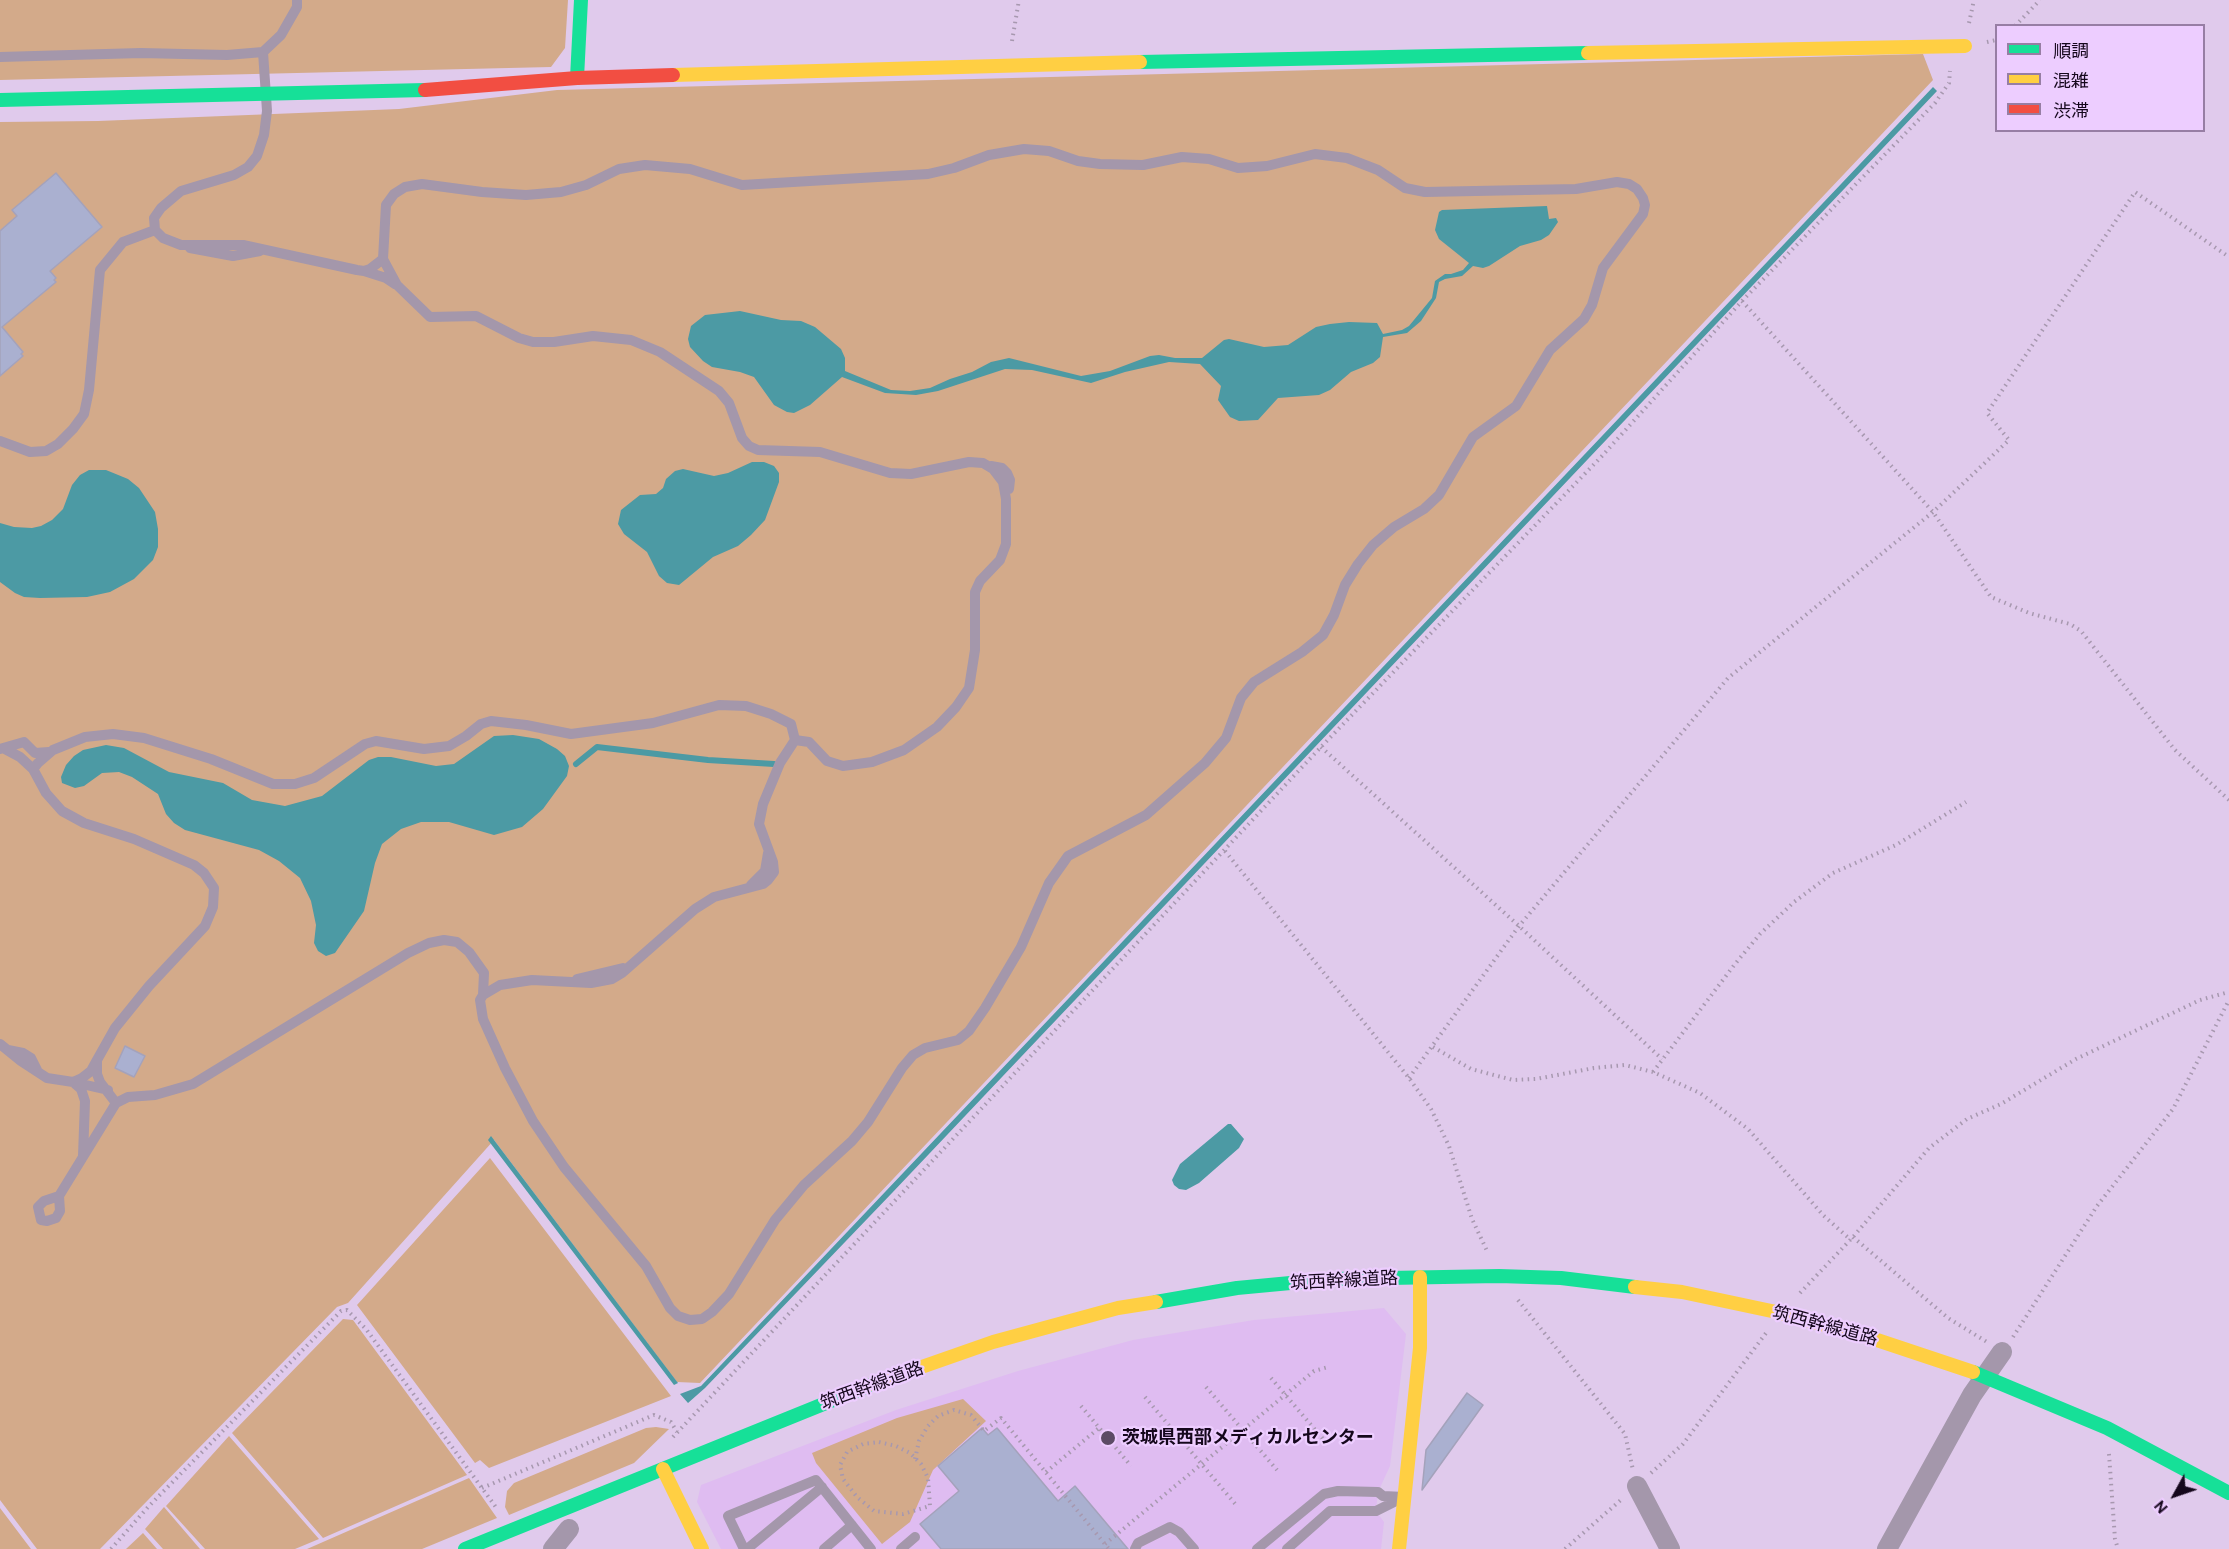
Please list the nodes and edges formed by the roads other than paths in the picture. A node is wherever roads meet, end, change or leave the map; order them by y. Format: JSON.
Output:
{"nodes":[{"id":1,"x":581,"y":0,"type":"edge"},
{"id":2,"x":300,"y":2,"type":"edge"},
{"id":3,"x":1958,"y":46,"type":"road end"},
{"id":4,"x":263,"y":52,"type":"junction"},
{"id":5,"x":0,"y":57,"type":"edge"},
{"id":6,"x":577,"y":78,"type":"junction"},
{"id":7,"x":264,"y":95,"type":"junction"},
{"id":8,"x":0,"y":100,"type":"edge"},
{"id":9,"x":156,"y":230,"type":"junction"},
{"id":10,"x":383,"y":259,"type":"junction"},
{"id":11,"x":364,"y":271,"type":"junction"},
{"id":12,"x":398,"y":285,"type":"junction"},
{"id":13,"x":0,"y":441,"type":"edge"},
{"id":14,"x":0,"y":446,"type":"edge"},
{"id":15,"x":30,"y":452,"type":"junction"},
{"id":16,"x":791,"y":724,"type":"junction"},
{"id":17,"x":795,"y":740,"type":"junction"},
{"id":18,"x":809,"y":742,"type":"junction"},
{"id":19,"x":2,"y":749,"type":"edge"},
{"id":20,"x":49,"y":752,"type":"junction"},
{"id":21,"x":33,"y":770,"type":"junction"},
{"id":22,"x":484,"y":973,"type":"junction"},
{"id":23,"x":500,"y":985,"type":"junction"},
{"id":24,"x":483,"y":995,"type":"junction"},
{"id":25,"x":4,"y":1047,"type":"edge"},
{"id":26,"x":98,"y":1060,"type":"junction"},
{"id":27,"x":73,"y":1082,"type":"junction"},
{"id":28,"x":87,"y":1085,"type":"junction"},
{"id":29,"x":104,"y":1088,"type":"junction"},
{"id":30,"x":128,"y":1097,"type":"junction"},
{"id":31,"x":85,"y":1101,"type":"junction"},
{"id":32,"x":116,"y":1102,"type":"junction"},
{"id":33,"x":83,"y":1156,"type":"junction"},
{"id":34,"x":59,"y":1196,"type":"dead end"},
{"id":35,"x":1420,"y":1277,"type":"junction"},
{"id":36,"x":2002,"y":1352,"type":"road end"},
{"id":37,"x":1985,"y":1376,"type":"junction"},
{"id":38,"x":663,"y":1469,"type":"junction"},
{"id":39,"x":1637,"y":1486,"type":"road end"},
{"id":40,"x":822,"y":1487,"type":"junction"},
{"id":41,"x":2229,"y":1493,"type":"edge"},
{"id":42,"x":1405,"y":1497,"type":"junction"},
{"id":43,"x":852,"y":1526,"type":"junction"},
{"id":44,"x":569,"y":1529,"type":"dead end"},
{"id":45,"x":915,"y":1536,"type":"dead end"},
{"id":46,"x":465,"y":1549,"type":"edge"},
{"id":47,"x":553,"y":1549,"type":"edge"},
{"id":48,"x":702,"y":1549,"type":"edge"},
{"id":49,"x":746,"y":1549,"type":"edge"},
{"id":50,"x":824,"y":1549,"type":"edge"},
{"id":51,"x":871,"y":1549,"type":"edge"},
{"id":52,"x":901,"y":1549,"type":"edge"},
{"id":53,"x":1135,"y":1549,"type":"edge"},
{"id":54,"x":1194,"y":1549,"type":"edge"},
{"id":55,"x":1257,"y":1549,"type":"edge"},
{"id":56,"x":1287,"y":1549,"type":"edge"},
{"id":57,"x":1399,"y":1549,"type":"edge"},
{"id":58,"x":1670,"y":1549,"type":"edge"},
{"id":59,"x":1887,"y":1549,"type":"edge"}],
"edges":[{"from":1,"to":6,"type":"street"},
{"from":2,"to":4,"type":"lane"},
{"from":3,"to":6,"type":"street"},
{"from":4,"to":5,"type":"lane"},
{"from":4,"to":7,"type":"lane"},
{"from":6,"to":7,"type":"street"},
{"from":7,"to":8,"type":"street"},
{"from":7,"to":9,"type":"lane"},
{"from":9,"to":11,"type":"lane"},
{"from":9,"to":15,"type":"lane"},
{"from":10,"to":11,"type":"lane"},
{"from":10,"to":12,"type":"lane"},
{"from":10,"to":24,"type":"lane"},
{"from":11,"to":12,"type":"lane"},
{"from":12,"to":18,"type":"lane"},
{"from":13,"to":15,"type":"lane"},
{"from":14,"to":15,"type":"lane"},
{"from":16,"to":17,"type":"lane"},
{"from":16,"to":18,"type":"lane"},
{"from":16,"to":20,"type":"lane"},
{"from":17,"to":18,"type":"lane"},
{"from":17,"to":23,"type":"lane"},
{"from":19,"to":20,"type":"lane"},
{"from":19,"to":21,"type":"lane"},
{"from":20,"to":21,"type":"lane"},
{"from":21,"to":26,"type":"lane"},
{"from":22,"to":23,"type":"lane"},
{"from":22,"to":24,"type":"lane"},
{"from":22,"to":30,"type":"lane"},
{"from":23,"to":24,"type":"lane"},
{"from":25,"to":27,"type":"lane"},
{"from":26,"to":27,"type":"lane"},
{"from":26,"to":28,"type":"lane"},
{"from":26,"to":29,"type":"lane"},
{"from":27,"to":28,"type":"lane"},
{"from":27,"to":31,"type":"lane"},
{"from":28,"to":29,"type":"lane"},
{"from":28,"to":31,"type":"lane"},
{"from":29,"to":30,"type":"lane"},
{"from":29,"to":31,"type":"lane"},
{"from":29,"to":32,"type":"lane"},
{"from":30,"to":32,"type":"lane"},
{"from":31,"to":33,"type":"lane"},
{"from":32,"to":33,"type":"lane"},
{"from":33,"to":34,"type":"lane"},
{"from":35,"to":37,"type":"street","name":"筑西幹線道路"},
{"from":35,"to":38,"type":"street","name":"筑西幹線道路"},
{"from":35,"to":42,"type":"street"},
{"from":36,"to":37,"type":"street"},
{"from":37,"to":41,"type":"street","name":"筑西幹線道路"},
{"from":37,"to":59,"type":"street"},
{"from":38,"to":46,"type":"street","name":"筑西幹線道路"},
{"from":38,"to":48,"type":"street"},
{"from":39,"to":58,"type":"street"},
{"from":40,"to":43,"type":"lane"},
{"from":40,"to":49,"type":"lane"},
{"from":40,"to":49,"type":"lane"},
{"from":42,"to":55,"type":"lane"},
{"from":42,"to":56,"type":"lane"},
{"from":42,"to":57,"type":"street"},
{"from":43,"to":50,"type":"lane"},
{"from":43,"to":51,"type":"lane"},
{"from":44,"to":47,"type":"street"},
{"from":45,"to":52,"type":"lane"},
{"from":53,"to":54,"type":"lane"}]}
